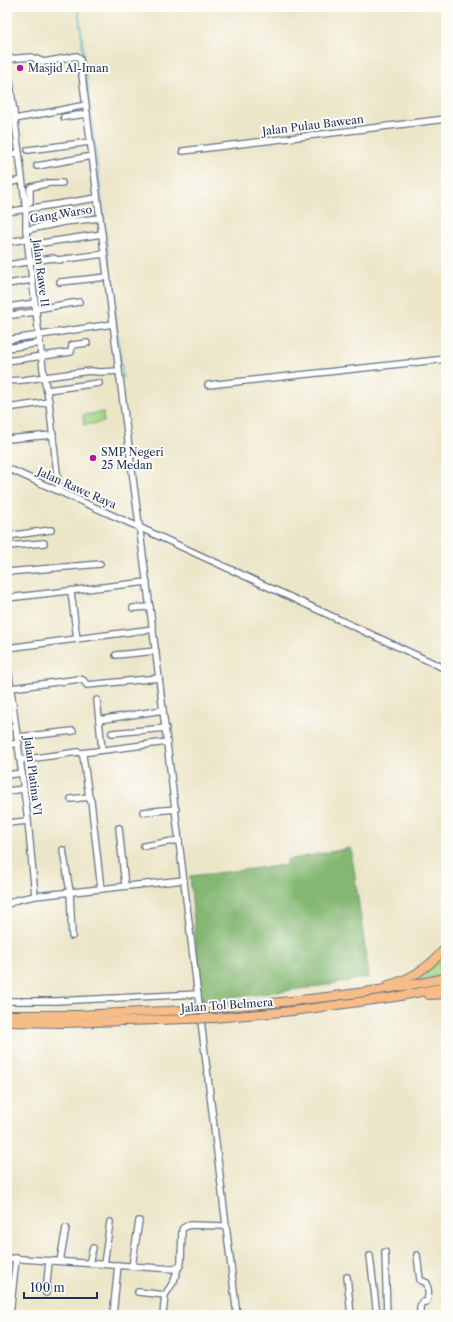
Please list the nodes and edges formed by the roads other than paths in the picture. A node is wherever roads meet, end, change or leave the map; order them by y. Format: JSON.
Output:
{"nodes":[{"id":1,"x":7,"y":58,"type":"edge"},
{"id":2,"x":10,"y":95,"type":"edge"},
{"id":3,"x":86,"y":105,"type":"junction"},
{"id":4,"x":7,"y":109,"type":"edge"},
{"id":5,"x":14,"y":109,"type":"junction"},
{"id":6,"x":87,"y":114,"type":"junction"},
{"id":7,"x":64,"y":117,"type":"dead end"},
{"id":8,"x":15,"y":119,"type":"junction"},
{"id":9,"x":446,"y":119,"type":"edge"},
{"id":10,"x":90,"y":142,"type":"junction"},
{"id":11,"x":28,"y":150,"type":"dead end"},
{"id":12,"x":183,"y":151,"type":"dead end"},
{"id":13,"x":19,"y":153,"type":"junction"},
{"id":14,"x":7,"y":155,"type":"edge"},
{"id":15,"x":92,"y":156,"type":"junction"},
{"id":16,"x":37,"y":166,"type":"dead end"},
{"id":17,"x":22,"y":180,"type":"junction"},
{"id":18,"x":62,"y":182,"type":"dead end"},
{"id":19,"x":7,"y":183,"type":"edge"},
{"id":20,"x":97,"y":198,"type":"junction"},
{"id":21,"x":26,"y":207,"type":"junction"},
{"id":22,"x":7,"y":212,"type":"edge"},
{"id":23,"x":100,"y":218,"type":"junction"},
{"id":24,"x":26,"y":230,"type":"junction"},
{"id":25,"x":102,"y":234,"type":"junction"},
{"id":26,"x":7,"y":242,"type":"edge"},
{"id":27,"x":27,"y":242,"type":"junction"},
{"id":28,"x":104,"y":254,"type":"junction"},
{"id":29,"x":30,"y":261,"type":"junction"},
{"id":30,"x":7,"y":265,"type":"edge"},
{"id":31,"x":107,"y":277,"type":"junction"},
{"id":32,"x":32,"y":280,"type":"junction"},
{"id":33,"x":60,"y":282,"type":"dead end"},
{"id":34,"x":7,"y":284,"type":"edge"},
{"id":35,"x":79,"y":302,"type":"dead end"},
{"id":36,"x":8,"y":307,"type":"edge"},
{"id":37,"x":36,"y":308,"type":"junction"},
{"id":38,"x":113,"y":324,"type":"junction"},
{"id":39,"x":39,"y":334,"type":"junction"},
{"id":40,"x":7,"y":340,"type":"edge"},
{"id":41,"x":40,"y":343,"type":"junction"},
{"id":42,"x":87,"y":343,"type":"dead end"},
{"id":43,"x":7,"y":348,"type":"edge"},
{"id":44,"x":42,"y":356,"type":"junction"},
{"id":45,"x":446,"y":359,"type":"edge"},
{"id":46,"x":7,"y":361,"type":"edge"},
{"id":47,"x":118,"y":371,"type":"junction"},
{"id":48,"x":44,"y":377,"type":"junction"},
{"id":49,"x":7,"y":380,"type":"edge"},
{"id":50,"x":98,"y":383,"type":"dead end"},
{"id":51,"x":208,"y":384,"type":"dead end"},
{"id":52,"x":47,"y":390,"type":"junction"},
{"id":53,"x":49,"y":402,"type":"junction"},
{"id":54,"x":7,"y":408,"type":"edge"},
{"id":55,"x":53,"y":435,"type":"junction"},
{"id":56,"x":7,"y":439,"type":"edge"},
{"id":57,"x":7,"y":468,"type":"edge"},
{"id":58,"x":59,"y":491,"type":"junction"},
{"id":59,"x":144,"y":529,"type":"junction"},
{"id":60,"x":51,"y":530,"type":"dead end"},
{"id":61,"x":7,"y":536,"type":"edge"},
{"id":62,"x":44,"y":543,"type":"dead end"},
{"id":63,"x":7,"y":546,"type":"edge"},
{"id":64,"x":100,"y":564,"type":"dead end"},
{"id":65,"x":7,"y":572,"type":"edge"},
{"id":66,"x":147,"y":582,"type":"junction"},
{"id":67,"x":72,"y":592,"type":"junction"},
{"id":68,"x":7,"y":598,"type":"edge"},
{"id":69,"x":150,"y":607,"type":"junction"},
{"id":70,"x":133,"y":608,"type":"dead end"},
{"id":71,"x":153,"y":629,"type":"junction"},
{"id":72,"x":77,"y":639,"type":"junction"},
{"id":73,"x":7,"y":648,"type":"edge"},
{"id":74,"x":156,"y":651,"type":"junction"},
{"id":75,"x":116,"y":655,"type":"dead end"},
{"id":76,"x":7,"y":658,"type":"edge"},
{"id":77,"x":446,"y":669,"type":"edge"},
{"id":78,"x":160,"y":678,"type":"junction"},
{"id":79,"x":8,"y":680,"type":"edge"},
{"id":80,"x":11,"y":688,"type":"junction"},
{"id":81,"x":97,"y":700,"type":"dead end"},
{"id":82,"x":13,"y":701,"type":"junction"},
{"id":83,"x":7,"y":704,"type":"edge"},
{"id":84,"x":163,"y":710,"type":"junction"},
{"id":85,"x":99,"y":720,"type":"junction"},
{"id":86,"x":166,"y":728,"type":"junction"},
{"id":87,"x":73,"y":731,"type":"dead end"},
{"id":88,"x":112,"y":733,"type":"dead end"},
{"id":89,"x":18,"y":740,"type":"junction"},
{"id":90,"x":167,"y":742,"type":"junction"},
{"id":91,"x":7,"y":745,"type":"edge"},
{"id":92,"x":102,"y":750,"type":"junction"},
{"id":93,"x":81,"y":753,"type":"junction"},
{"id":94,"x":21,"y":760,"type":"junction"},
{"id":95,"x":22,"y":773,"type":"junction"},
{"id":96,"x":7,"y":775,"type":"edge"},
{"id":97,"x":24,"y":789,"type":"junction"},
{"id":98,"x":7,"y":791,"type":"edge"},
{"id":99,"x":89,"y":797,"type":"junction"},
{"id":100,"x":70,"y":799,"type":"dead end"},
{"id":101,"x":176,"y":808,"type":"junction"},
{"id":102,"x":143,"y":812,"type":"dead end"},
{"id":103,"x":28,"y":821,"type":"junction"},
{"id":104,"x":7,"y":823,"type":"edge"},
{"id":105,"x":119,"y":828,"type":"dead end"},
{"id":106,"x":180,"y":840,"type":"junction"},
{"id":107,"x":144,"y":846,"type":"dead end"},
{"id":108,"x":63,"y":850,"type":"dead end"},
{"id":109,"x":184,"y":880,"type":"junction"},
{"id":110,"x":125,"y":886,"type":"junction"},
{"id":111,"x":101,"y":889,"type":"junction"},
{"id":112,"x":70,"y":892,"type":"junction"},
{"id":113,"x":35,"y":896,"type":"junction"},
{"id":114,"x":7,"y":905,"type":"edge"},
{"id":115,"x":72,"y":936,"type":"dead end"},
{"id":116,"x":446,"y":947,"type":"edge"},
{"id":117,"x":446,"y":978,"type":"edge"},
{"id":118,"x":446,"y":987,"type":"edge"},
{"id":119,"x":358,"y":992,"type":"junction"},
{"id":120,"x":198,"y":994,"type":"junction"},
{"id":121,"x":446,"y":994,"type":"edge"},
{"id":122,"x":395,"y":997,"type":"junction"},
{"id":123,"x":7,"y":1001,"type":"edge"},
{"id":124,"x":7,"y":1015,"type":"edge"},
{"id":125,"x":7,"y":1022,"type":"edge"},
{"id":126,"x":139,"y":1221,"type":"dead end"},
{"id":127,"x":110,"y":1222,"type":"dead end"},
{"id":128,"x":226,"y":1226,"type":"junction"},
{"id":129,"x":66,"y":1228,"type":"dead end"},
{"id":130,"x":93,"y":1248,"type":"dead end"},
{"id":131,"x":385,"y":1252,"type":"dead end"},
{"id":132,"x":417,"y":1255,"type":"dead end"},
{"id":133,"x":370,"y":1256,"type":"dead end"},
{"id":134,"x":7,"y":1258,"type":"edge"},
{"id":135,"x":16,"y":1258,"type":"junction"},
{"id":136,"x":49,"y":1261,"type":"junction"},
{"id":137,"x":60,"y":1261,"type":"junction"},
{"id":138,"x":89,"y":1263,"type":"junction"},
{"id":139,"x":104,"y":1264,"type":"junction"},
{"id":140,"x":118,"y":1265,"type":"junction"},
{"id":141,"x":132,"y":1266,"type":"junction"},
{"id":142,"x":178,"y":1268,"type":"junction"},
{"id":143,"x":347,"y":1277,"type":"dead end"},
{"id":144,"x":138,"y":1292,"type":"dead end"},
{"id":145,"x":46,"y":1293,"type":"dead end"},
{"id":146,"x":165,"y":1295,"type":"junction"},
{"id":147,"x":10,"y":1315,"type":"edge"},
{"id":148,"x":113,"y":1315,"type":"edge"},
{"id":149,"x":163,"y":1315,"type":"edge"},
{"id":150,"x":237,"y":1315,"type":"edge"},
{"id":151,"x":351,"y":1315,"type":"edge"},
{"id":152,"x":377,"y":1315,"type":"edge"},
{"id":153,"x":387,"y":1315,"type":"edge"},
{"id":154,"x":420,"y":1315,"type":"edge"}],
"edges":[{"from":1,"to":2,"type":"street","name":"Jalan Rawe II"},
{"from":1,"to":3,"type":"street"},
{"from":2,"to":5,"type":"street","name":"Jalan Rawe II"},
{"from":3,"to":6,"type":"street"},
{"from":3,"to":8,"type":"street"},
{"from":4,"to":5,"type":"street"},
{"from":5,"to":8,"type":"street","name":"Jalan Rawe II"},
{"from":6,"to":7,"type":"street"},
{"from":6,"to":10,"type":"street"},
{"from":8,"to":13,"type":"street","name":"Jalan Rawe II"},
{"from":9,"to":12,"type":"street","name":"Jalan Pulau Bawean"},
{"from":10,"to":11,"type":"street"},
{"from":10,"to":15,"type":"street"},
{"from":13,"to":14,"type":"street"},
{"from":13,"to":17,"type":"street","name":"Jalan Rawe II"},
{"from":15,"to":16,"type":"street"},
{"from":15,"to":20,"type":"street"},
{"from":17,"to":19,"type":"street"},
{"from":17,"to":21,"type":"street","name":"Jalan Rawe II"},
{"from":18,"to":21,"type":"street"},
{"from":20,"to":21,"type":"street"},
{"from":20,"to":23,"type":"street"},
{"from":21,"to":22,"type":"street"},
{"from":21,"to":24,"type":"street","name":"Jalan Rawe II"},
{"from":23,"to":24,"type":"street","name":"Gang Warso"},
{"from":23,"to":25,"type":"street"},
{"from":24,"to":27,"type":"street","name":"Jalan Rawe II"},
{"from":25,"to":27,"type":"street"},
{"from":25,"to":28,"type":"street"},
{"from":26,"to":27,"type":"street"},
{"from":27,"to":29,"type":"street","name":"Jalan Rawe II"},
{"from":28,"to":29,"type":"street"},
{"from":28,"to":31,"type":"street"},
{"from":29,"to":30,"type":"street"},
{"from":29,"to":32,"type":"street","name":"Jalan Rawe II"},
{"from":31,"to":33,"type":"street"},
{"from":31,"to":38,"type":"street"},
{"from":32,"to":34,"type":"street"},
{"from":32,"to":37,"type":"street","name":"Jalan Rawe II"},
{"from":35,"to":37,"type":"street"},
{"from":36,"to":37,"type":"street"},
{"from":36,"to":37,"type":"street"},
{"from":37,"to":39,"type":"street","name":"Jalan Rawe II"},
{"from":38,"to":39,"type":"street"},
{"from":38,"to":47,"type":"street"},
{"from":39,"to":40,"type":"street"},
{"from":39,"to":41,"type":"street","name":"Jalan Rawe II"},
{"from":41,"to":43,"type":"street"},
{"from":41,"to":44,"type":"street","name":"Jalan Rawe II"},
{"from":42,"to":44,"type":"street"},
{"from":44,"to":46,"type":"street"},
{"from":44,"to":48,"type":"street","name":"Jalan Rawe II"},
{"from":45,"to":51,"type":"street"},
{"from":47,"to":48,"type":"street"},
{"from":47,"to":59,"type":"street"},
{"from":48,"to":49,"type":"street"},
{"from":48,"to":52,"type":"street","name":"Jalan Rawe II"},
{"from":50,"to":52,"type":"street"},
{"from":52,"to":53,"type":"street","name":"Jalan Rawe II"},
{"from":53,"to":54,"type":"street"},
{"from":53,"to":55,"type":"street","name":"Jalan Rawe II"},
{"from":55,"to":56,"type":"street"},
{"from":55,"to":58,"type":"street","name":"Jalan Rawe II"},
{"from":57,"to":58,"type":"street","name":"Jalan Rawe Raya"},
{"from":58,"to":59,"type":"street","name":"Jalan Rawe Raya"},
{"from":59,"to":66,"type":"street"},
{"from":59,"to":77,"type":"street","name":"Jalan Rawe Raya"},
{"from":60,"to":61,"type":"street"},
{"from":62,"to":63,"type":"street"},
{"from":64,"to":65,"type":"street"},
{"from":66,"to":67,"type":"street"},
{"from":66,"to":69,"type":"street"},
{"from":67,"to":68,"type":"street"},
{"from":67,"to":72,"type":"street"},
{"from":69,"to":70,"type":"street"},
{"from":69,"to":71,"type":"street"},
{"from":71,"to":72,"type":"street"},
{"from":71,"to":74,"type":"street"},
{"from":72,"to":73,"type":"street"},
{"from":74,"to":75,"type":"street"},
{"from":74,"to":78,"type":"street"},
{"from":76,"to":79,"type":"street","name":"Jalan Platina VI"},
{"from":78,"to":80,"type":"street"},
{"from":78,"to":84,"type":"street"},
{"from":79,"to":80,"type":"street","name":"Jalan Platina VI"},
{"from":80,"to":82,"type":"street","name":"Jalan Platina VI"},
{"from":81,"to":85,"type":"street"},
{"from":82,"to":83,"type":"street"},
{"from":82,"to":89,"type":"street","name":"Jalan Platina VI"},
{"from":84,"to":85,"type":"street"},
{"from":84,"to":86,"type":"street"},
{"from":85,"to":92,"type":"street"},
{"from":86,"to":88,"type":"street"},
{"from":86,"to":90,"type":"street"},
{"from":87,"to":89,"type":"street"},
{"from":89,"to":91,"type":"street"},
{"from":89,"to":94,"type":"street","name":"Jalan Platina VI"},
{"from":90,"to":92,"type":"street"},
{"from":90,"to":101,"type":"street"},
{"from":92,"to":93,"type":"street"},
{"from":93,"to":94,"type":"street"},
{"from":93,"to":99,"type":"street"},
{"from":94,"to":95,"type":"street","name":"Jalan Platina VI"},
{"from":95,"to":96,"type":"street"},
{"from":95,"to":97,"type":"street","name":"Jalan Platina VI"},
{"from":97,"to":98,"type":"street"},
{"from":97,"to":103,"type":"street","name":"Jalan Platina VI"},
{"from":99,"to":100,"type":"street"},
{"from":99,"to":111,"type":"street"},
{"from":101,"to":102,"type":"street"},
{"from":101,"to":106,"type":"street"},
{"from":103,"to":104,"type":"street"},
{"from":103,"to":113,"type":"street","name":"Jalan Platina VI"},
{"from":105,"to":110,"type":"street"},
{"from":106,"to":107,"type":"street"},
{"from":106,"to":109,"type":"street"},
{"from":108,"to":112,"type":"street"},
{"from":109,"to":110,"type":"street"},
{"from":109,"to":120,"type":"street"},
{"from":110,"to":111,"type":"street"},
{"from":111,"to":112,"type":"street"},
{"from":112,"to":113,"type":"street"},
{"from":112,"to":115,"type":"street"},
{"from":113,"to":114,"type":"street"},
{"from":116,"to":119,"type":"highway"},
{"from":117,"to":119,"type":"highway","name":"Jalan Tol Belmera"},
{"from":118,"to":122,"type":"highway","name":"Jalan Tol Belmera"},
{"from":119,"to":124,"type":"highway","name":"Jalan Tol Belmera","bridge":true},
{"from":120,"to":123,"type":"street"},
{"from":120,"to":128,"type":"street"},
{"from":121,"to":122,"type":"highway"},
{"from":122,"to":125,"type":"highway","name":"Jalan Tol Belmera","bridge":true},
{"from":126,"to":141,"type":"street"},
{"from":127,"to":139,"type":"street"},
{"from":128,"to":142,"type":"street"},
{"from":128,"to":150,"type":"street"},
{"from":129,"to":137,"type":"street"},
{"from":130,"to":138,"type":"street"},
{"from":131,"to":153,"type":"street"},
{"from":132,"to":154,"type":"street"},
{"from":133,"to":152,"type":"street"},
{"from":134,"to":135,"type":"street"},
{"from":135,"to":136,"type":"street"},
{"from":135,"to":147,"type":"street"},
{"from":136,"to":137,"type":"street"},
{"from":136,"to":145,"type":"street"},
{"from":137,"to":138,"type":"street"},
{"from":138,"to":139,"type":"street"},
{"from":139,"to":140,"type":"street"},
{"from":140,"to":141,"type":"street"},
{"from":140,"to":148,"type":"street"},
{"from":141,"to":142,"type":"street"},
{"from":142,"to":146,"type":"street"},
{"from":143,"to":151,"type":"street"},
{"from":144,"to":146,"type":"street"},
{"from":146,"to":149,"type":"street"}]}
